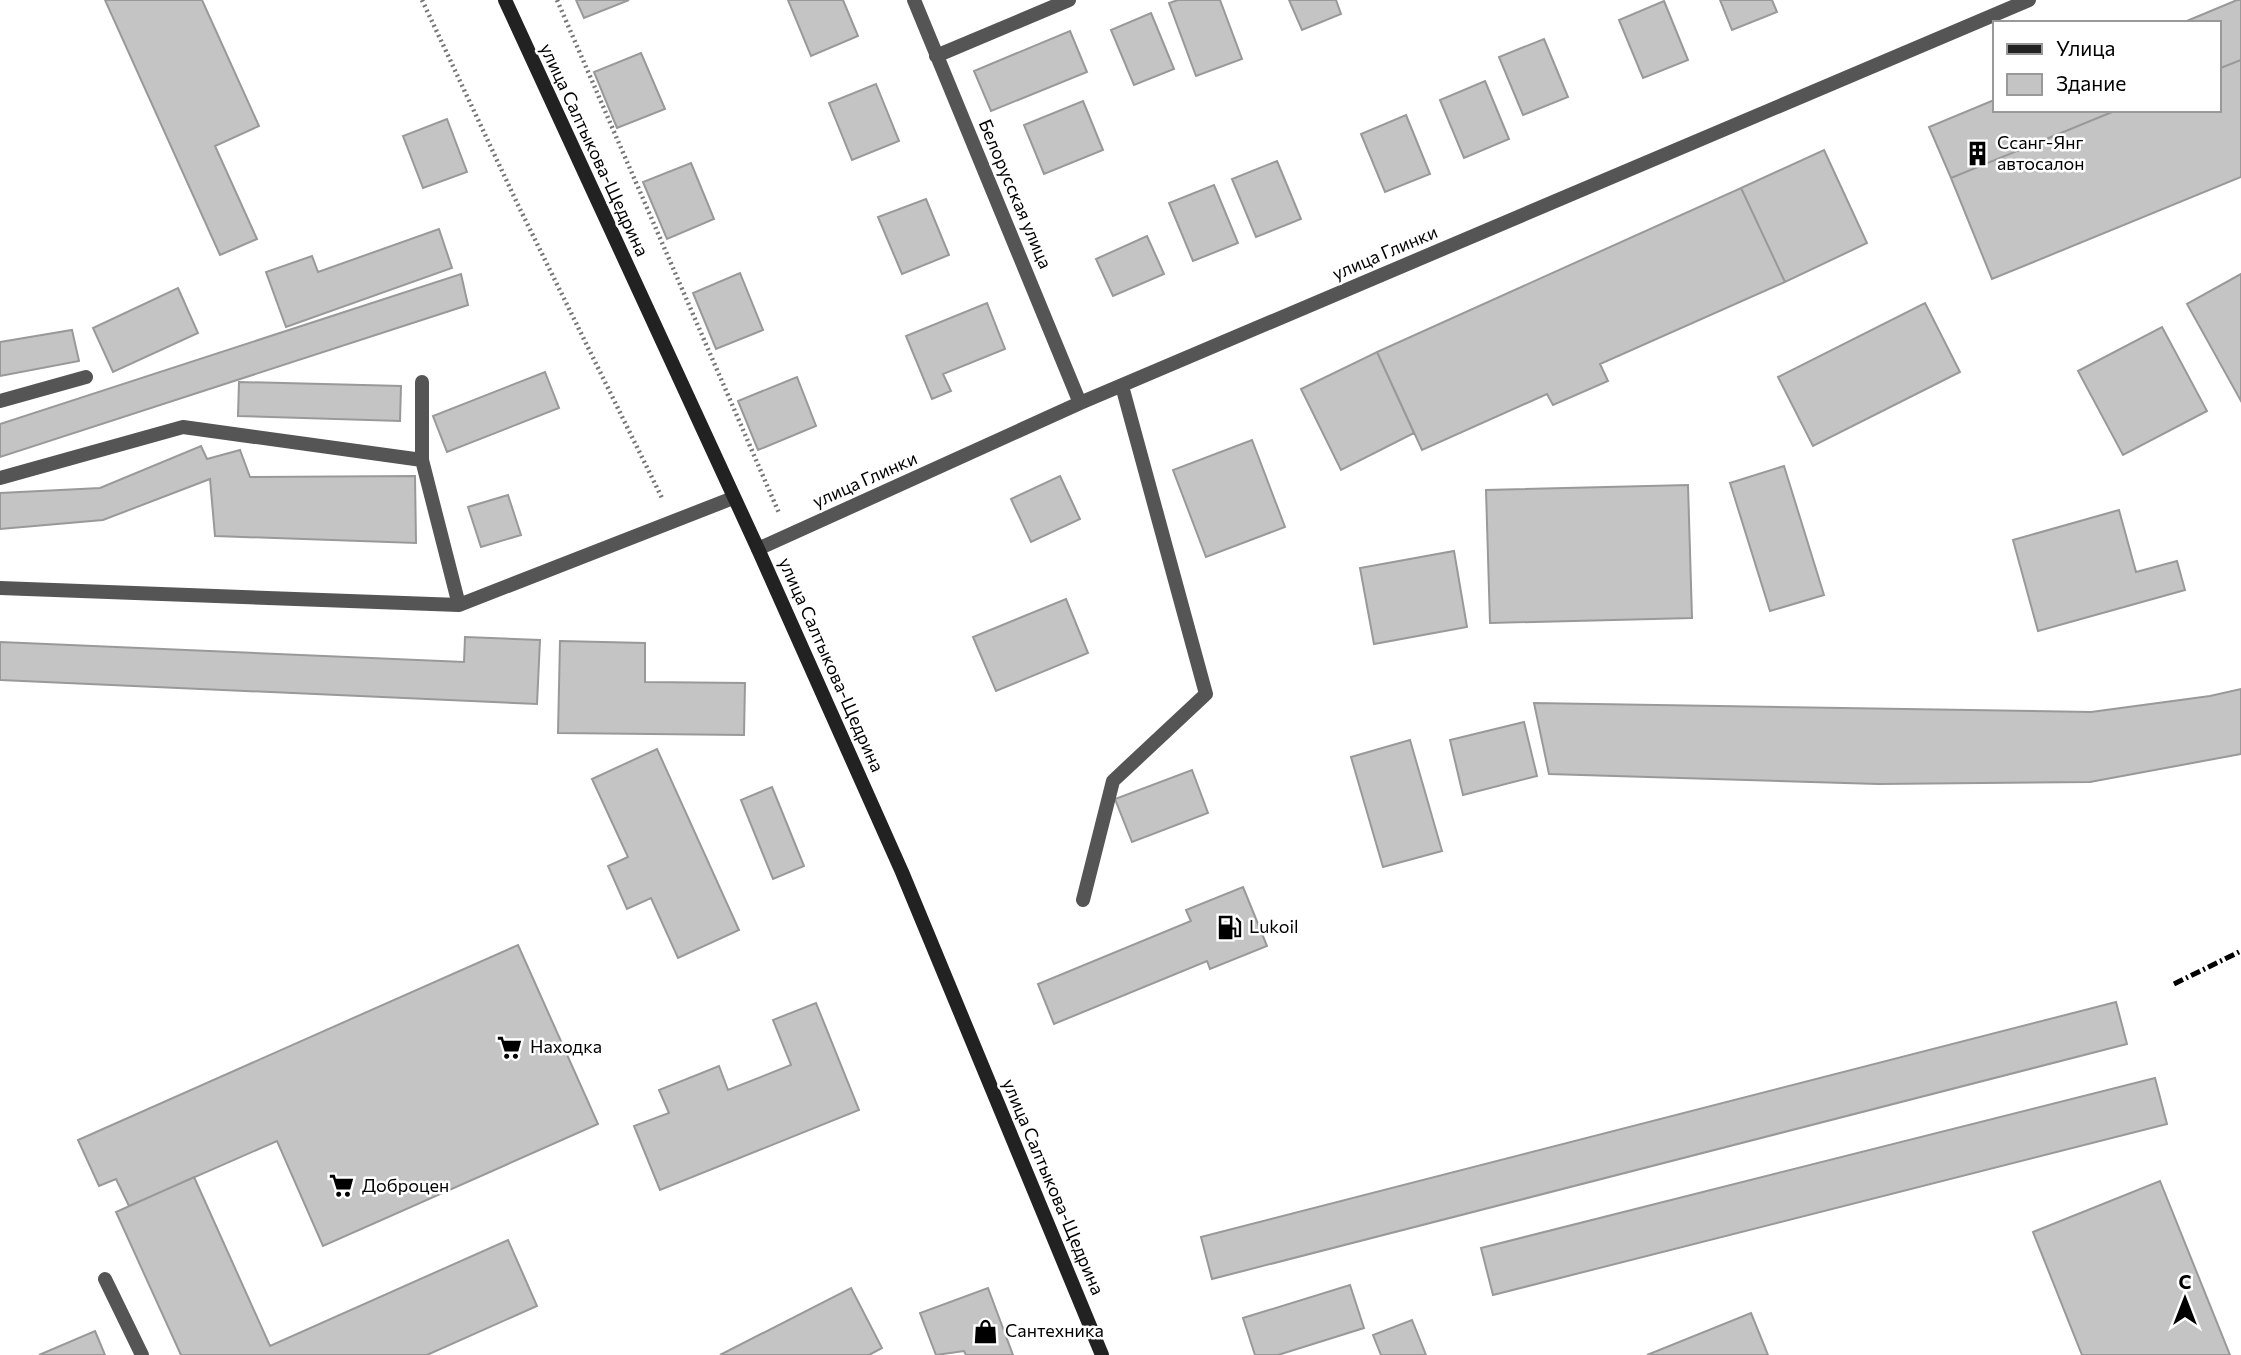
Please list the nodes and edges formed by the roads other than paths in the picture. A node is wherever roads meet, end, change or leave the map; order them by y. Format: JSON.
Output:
{"nodes":[{"id":1,"x":505,"y":0,"type":"edge"},
{"id":2,"x":914,"y":0,"type":"edge"},
{"id":3,"x":1069,"y":0,"type":"edge"},
{"id":4,"x":2027,"y":1,"type":"edge"},
{"id":5,"x":936,"y":57,"type":"junction"},
{"id":6,"x":86,"y":377,"type":"dead end"},
{"id":7,"x":422,"y":382,"type":"dead end"},
{"id":8,"x":1122,"y":386,"type":"junction"},
{"id":9,"x":0,"y":401,"type":"edge"},
{"id":10,"x":1080,"y":403,"type":"junction"},
{"id":11,"x":422,"y":460,"type":"junction"},
{"id":12,"x":0,"y":478,"type":"edge"},
{"id":13,"x":733,"y":498,"type":"junction"},
{"id":14,"x":758,"y":549,"type":"junction"},
{"id":15,"x":0,"y":588,"type":"edge"},
{"id":16,"x":458,"y":605,"type":"junction"},
{"id":17,"x":1083,"y":900,"type":"dead end"},
{"id":18,"x":105,"y":1279,"type":"dead end"},
{"id":19,"x":142,"y":1355,"type":"edge"},
{"id":20,"x":1102,"y":1355,"type":"edge"}],
"edges":[{"from":1,"to":13,"type":"main road","name":"улица Салтыкова-Щедрина"},
{"from":2,"to":5,"type":"street","name":"Белорусская улица"},
{"from":3,"to":5,"type":"street"},
{"from":4,"to":8,"type":"street","name":"улица Глинки"},
{"from":5,"to":10,"type":"street","name":"Белорусская улица"},
{"from":6,"to":9,"type":"street"},
{"from":7,"to":11,"type":"street"},
{"from":8,"to":10,"type":"street","name":"улица Глинки"},
{"from":8,"to":17,"type":"street"},
{"from":10,"to":14,"type":"street","name":"улица Глинки"},
{"from":11,"to":12,"type":"street"},
{"from":11,"to":16,"type":"street"},
{"from":13,"to":14,"type":"main road","name":"улица Салтыкова-Щедрина"},
{"from":13,"to":16,"type":"street"},
{"from":14,"to":20,"type":"main road","name":"улица Салтыкова-Щедрина"},
{"from":15,"to":16,"type":"street"},
{"from":18,"to":19,"type":"street"}]}
